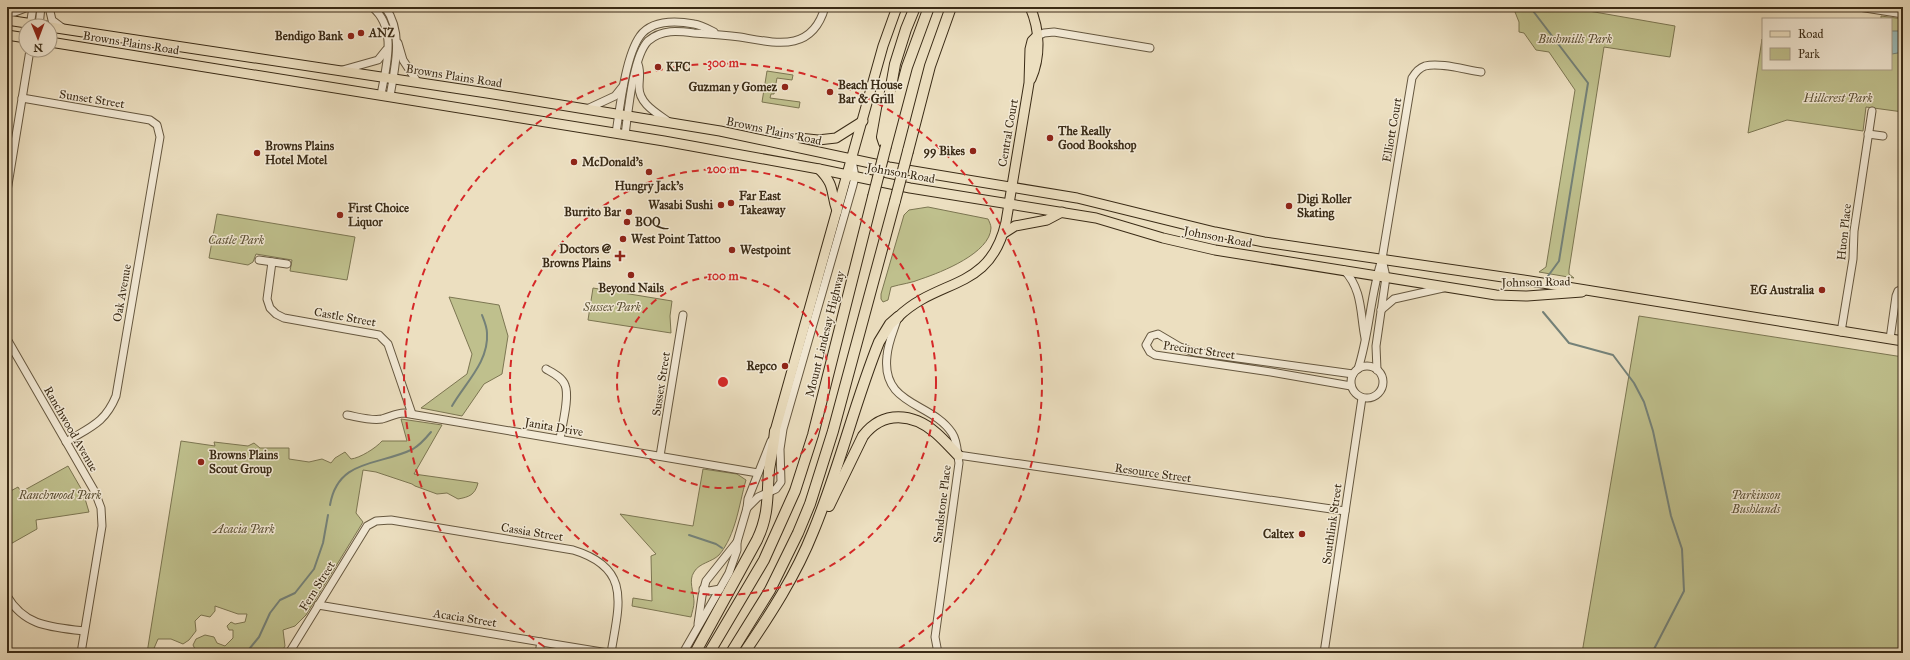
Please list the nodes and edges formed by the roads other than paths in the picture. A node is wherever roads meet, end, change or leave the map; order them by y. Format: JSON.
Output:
{"nodes":[{"id":1,"x":28,"y":7,"type":"edge"},
{"id":2,"x":33,"y":7,"type":"edge"},
{"id":3,"x":41,"y":7,"type":"edge"},
{"id":4,"x":49,"y":7,"type":"edge"},
{"id":5,"x":372,"y":7,"type":"edge"},
{"id":6,"x":385,"y":7,"type":"edge"},
{"id":7,"x":825,"y":7,"type":"edge"},
{"id":8,"x":897,"y":7,"type":"edge"},
{"id":9,"x":915,"y":7,"type":"edge"},
{"id":10,"x":929,"y":7,"type":"edge"},
{"id":11,"x":951,"y":7,"type":"edge"},
{"id":12,"x":958,"y":7,"type":"edge"},
{"id":13,"x":1030,"y":7,"type":"edge"},
{"id":14,"x":1859,"y":7,"type":"edge"},
{"id":15,"x":7,"y":13,"type":"edge"},
{"id":16,"x":1903,"y":14,"type":"edge"},
{"id":17,"x":31,"y":18,"type":"edge"},
{"id":18,"x":41,"y":18,"type":"edge"},
{"id":19,"x":7,"y":20,"type":"edge"},
{"id":20,"x":18,"y":22,"type":"edge"},
{"id":21,"x":946,"y":22,"type":"junction"},
{"id":22,"x":58,"y":28,"type":"edge"},
{"id":23,"x":64,"y":29,"type":"junction"},
{"id":24,"x":720,"y":34,"type":"junction"},
{"id":25,"x":7,"y":35,"type":"edge"},
{"id":26,"x":1037,"y":36,"type":"junction"},
{"id":27,"x":18,"y":37,"type":"edge"},
{"id":28,"x":397,"y":39,"type":"junction"},
{"id":29,"x":58,"y":43,"type":"edge"},
{"id":30,"x":388,"y":48,"type":"junction"},
{"id":31,"x":1150,"y":48,"type":"dead end"},
{"id":32,"x":29,"y":58,"type":"edge"},
{"id":33,"x":638,"y":64,"type":"junction"},
{"id":34,"x":339,"y":71,"type":"junction"},
{"id":35,"x":1482,"y":72,"type":"dead end"},
{"id":36,"x":388,"y":78,"type":"junction"},
{"id":37,"x":418,"y":83,"type":"junction"},
{"id":38,"x":624,"y":86,"type":"junction"},
{"id":39,"x":385,"y":95,"type":"junction"},
{"id":40,"x":22,"y":98,"type":"junction"},
{"id":41,"x":585,"y":110,"type":"junction"},
{"id":42,"x":1872,"y":111,"type":"dead end"},
{"id":43,"x":623,"y":116,"type":"junction"},
{"id":44,"x":863,"y":121,"type":"junction"},
{"id":45,"x":671,"y":123,"type":"junction"},
{"id":46,"x":157,"y":125,"type":"joint"},
{"id":47,"x":620,"y":134,"type":"junction"},
{"id":48,"x":1868,"y":134,"type":"junction"},
{"id":49,"x":1883,"y":136,"type":"dead end"},
{"id":50,"x":780,"y":143,"type":"junction"},
{"id":51,"x":886,"y":146,"type":"junction"},
{"id":52,"x":10,"y":153,"type":"edge"},
{"id":53,"x":852,"y":160,"type":"junction"},
{"id":54,"x":819,"y":169,"type":"junction"},
{"id":55,"x":851,"y":176,"type":"junction"},
{"id":56,"x":1012,"y":186,"type":"junction"},
{"id":57,"x":7,"y":191,"type":"edge"},
{"id":58,"x":1010,"y":203,"type":"junction"},
{"id":59,"x":837,"y":211,"type":"junction"},
{"id":60,"x":1062,"y":212,"type":"junction"},
{"id":61,"x":1004,"y":233,"type":"junction"},
{"id":62,"x":1382,"y":259,"type":"junction"},
{"id":63,"x":259,"y":260,"type":"dead end"},
{"id":64,"x":272,"y":262,"type":"junction"},
{"id":65,"x":287,"y":264,"type":"dead end"},
{"id":66,"x":1344,"y":270,"type":"junction"},
{"id":67,"x":1381,"y":276,"type":"junction"},
{"id":68,"x":1449,"y":287,"type":"junction"},
{"id":69,"x":1903,"y":289,"type":"edge"},
{"id":70,"x":1588,"y":291,"type":"junction"},
{"id":71,"x":1381,"y":310,"type":"junction"},
{"id":72,"x":683,"y":315,"type":"dead end"},
{"id":73,"x":898,"y":317,"type":"junction"},
{"id":74,"x":1841,"y":332,"type":"junction"},
{"id":75,"x":7,"y":339,"type":"edge"},
{"id":76,"x":1890,"y":340,"type":"junction"},
{"id":77,"x":1903,"y":341,"type":"edge"},
{"id":78,"x":1366,"y":342,"type":"junction"},
{"id":79,"x":546,"y":369,"type":"dead end"},
{"id":80,"x":1316,"y":369,"type":"junction"},
{"id":81,"x":1377,"y":370,"type":"junction"},
{"id":82,"x":1355,"y":372,"type":"junction"},
{"id":83,"x":1314,"y":379,"type":"junction"},
{"id":84,"x":1351,"y":386,"type":"junction"},
{"id":85,"x":1362,"y":398,"type":"junction"},
{"id":86,"x":412,"y":414,"type":"junction"},
{"id":87,"x":347,"y":415,"type":"dead end"},
{"id":88,"x":775,"y":431,"type":"junction"},
{"id":89,"x":560,"y":439,"type":"junction"},
{"id":90,"x":66,"y":442,"type":"junction"},
{"id":91,"x":958,"y":455,"type":"junction"},
{"id":92,"x":660,"y":456,"type":"junction"},
{"id":93,"x":758,"y":473,"type":"junction"},
{"id":94,"x":768,"y":493,"type":"junction"},
{"id":95,"x":747,"y":508,"type":"junction"},
{"id":96,"x":1345,"y":511,"type":"junction"},
{"id":97,"x":364,"y":530,"type":"joint"},
{"id":98,"x":813,"y":532,"type":"junction"},
{"id":99,"x":737,"y":542,"type":"junction"},
{"id":100,"x":703,"y":588,"type":"junction"},
{"id":101,"x":720,"y":589,"type":"junction"},
{"id":102,"x":7,"y":596,"type":"edge"},
{"id":103,"x":318,"y":605,"type":"junction"},
{"id":104,"x":698,"y":626,"type":"junction"},
{"id":105,"x":84,"y":631,"type":"junction"},
{"id":106,"x":541,"y":642,"type":"junction"},
{"id":107,"x":81,"y":653,"type":"edge"},
{"id":108,"x":289,"y":653,"type":"edge"},
{"id":109,"x":539,"y":653,"type":"edge"},
{"id":110,"x":610,"y":653,"type":"edge"},
{"id":111,"x":683,"y":653,"type":"edge"},
{"id":112,"x":695,"y":653,"type":"edge"},
{"id":113,"x":710,"y":653,"type":"edge"},
{"id":114,"x":732,"y":653,"type":"edge"},
{"id":115,"x":744,"y":653,"type":"edge"},
{"id":116,"x":938,"y":653,"type":"edge"},
{"id":117,"x":1324,"y":653,"type":"edge"}],
"edges":[{"from":1,"to":15,"type":"street"},
{"from":2,"to":17,"type":"street"},
{"from":3,"to":18,"type":"street"},
{"from":4,"to":23,"type":"street"},
{"from":5,"to":30,"type":"street"},
{"from":6,"to":28,"type":"street"},
{"from":7,"to":24,"type":"street"},
{"from":8,"to":44,"type":"main road","name":"Mount Lindesay Highway"},
{"from":9,"to":51,"type":"highway"},
{"from":10,"to":51,"type":"highway","name":"Mount Lindesay Highway"},
{"from":11,"to":21,"type":"highway"},
{"from":12,"to":21,"type":"highway"},
{"from":13,"to":26,"type":"main road","name":"Central Court"},
{"from":14,"to":16,"type":"street"},
{"from":19,"to":20,"type":"main road"},
{"from":21,"to":114,"type":"highway","bridge":true},
{"from":22,"to":23,"type":"main road","name":"Browns Plains Road"},
{"from":23,"to":34,"type":"main road","name":"Browns Plains Road"},
{"from":24,"to":33,"type":"street"},
{"from":24,"to":38,"type":"street"},
{"from":25,"to":27,"type":"main road"},
{"from":26,"to":31,"type":"street"},
{"from":26,"to":56,"type":"main road","name":"Central Court"},
{"from":28,"to":36,"type":"street"},
{"from":28,"to":37,"type":"street"},
{"from":29,"to":39,"type":"main road","name":"Browns Plains Road"},
{"from":30,"to":34,"type":"street"},
{"from":30,"to":36,"type":"street"},
{"from":32,"to":40,"type":"street"},
{"from":33,"to":43,"type":"street"},
{"from":33,"to":45,"type":"street"},
{"from":34,"to":36,"type":"main road","name":"Browns Plains Road"},
{"from":35,"to":62,"type":"street","name":"Elliott Court"},
{"from":36,"to":37,"type":"main road","name":"Browns Plains Road"},
{"from":36,"to":39,"type":"street"},
{"from":37,"to":41,"type":"main road","name":"Browns Plains Road"},
{"from":38,"to":41,"type":"street"},
{"from":38,"to":43,"type":"street"},
{"from":39,"to":47,"type":"main road","name":"Browns Plains Road"},
{"from":40,"to":46,"type":"street","name":"Sunset Street"},
{"from":40,"to":52,"type":"street"},
{"from":41,"to":43,"type":"main road","name":"Browns Plains Road"},
{"from":42,"to":48,"type":"street","name":"Huon Place"},
{"from":43,"to":45,"type":"main road","name":"Browns Plains Road"},
{"from":43,"to":47,"type":"street"},
{"from":44,"to":50,"type":"main road"},
{"from":44,"to":53,"type":"main road","name":"Mount Lindesay Highway"},
{"from":45,"to":50,"type":"main road","name":"Browns Plains Road"},
{"from":46,"to":90,"type":"street","name":"Oak Avenue"},
{"from":47,"to":54,"type":"main road","name":"Browns Plains Road"},
{"from":48,"to":49,"type":"street"},
{"from":48,"to":74,"type":"street","name":"Huon Place"},
{"from":50,"to":53,"type":"main road","name":"Browns Plains Road"},
{"from":51,"to":113,"type":"highway","name":"Mount Lindesay Highway","bridge":true},
{"from":52,"to":57,"type":"street"},
{"from":53,"to":55,"type":"main road","name":"Mount Lindesay Highway"},
{"from":53,"to":56,"type":"main road","name":"Johnson Road"},
{"from":54,"to":55,"type":"main road","name":"Browns Plains Road"},
{"from":54,"to":59,"type":"main road"},
{"from":55,"to":58,"type":"main road","name":"Johnson Road"},
{"from":55,"to":59,"type":"main road","name":"Mount Lindesay Highway"},
{"from":55,"to":94,"type":"street","name":"Mount Lindesay Highway"},
{"from":56,"to":58,"type":"main road"},
{"from":56,"to":62,"type":"main road","name":"Johnson Road"},
{"from":58,"to":60,"type":"main road","name":"Johnson Road"},
{"from":58,"to":61,"type":"main road"},
{"from":59,"to":88,"type":"main road","name":"Mount Lindesay Highway"},
{"from":60,"to":61,"type":"main road"},
{"from":60,"to":66,"type":"main road","name":"Johnson Road"},
{"from":61,"to":73,"type":"main road"},
{"from":62,"to":67,"type":"street","name":"Elliott Court"},
{"from":62,"to":70,"type":"main road","name":"Johnson Road"},
{"from":63,"to":64,"type":"street"},
{"from":64,"to":65,"type":"street"},
{"from":64,"to":86,"type":"street","name":"Castle Street"},
{"from":66,"to":67,"type":"main road","name":"Johnson Road"},
{"from":66,"to":78,"type":"street"},
{"from":67,"to":68,"type":"main road","name":"Johnson Road"},
{"from":67,"to":71,"type":"street"},
{"from":67,"to":78,"type":"street"},
{"from":68,"to":70,"type":"main road","name":"Johnson Road"},
{"from":68,"to":71,"type":"street"},
{"from":69,"to":76,"type":"street"},
{"from":70,"to":74,"type":"main road","name":"Johnson Road"},
{"from":71,"to":81,"type":"street"},
{"from":72,"to":92,"type":"street","name":"Sussex Street"},
{"from":73,"to":91,"type":"street","name":"Sandstone Place"},
{"from":73,"to":98,"type":"highway"},
{"from":74,"to":76,"type":"main road","name":"Johnson Road"},
{"from":75,"to":90,"type":"street","name":"Ranchwood Avenue"},
{"from":76,"to":77,"type":"main road","name":"Johnson Road"},
{"from":78,"to":82,"type":"street"},
{"from":79,"to":89,"type":"street"},
{"from":80,"to":82,"type":"street","name":"Precinct Street"},
{"from":80,"to":83,"type":"street"},
{"from":80,"to":83,"type":"street","name":"Precinct Street"},
{"from":81,"to":82,"type":"street"},
{"from":81,"to":85,"type":"street"},
{"from":82,"to":84,"type":"street"},
{"from":83,"to":84,"type":"street","name":"Precinct Street"},
{"from":84,"to":85,"type":"street"},
{"from":85,"to":96,"type":"street","name":"Southlink Street"},
{"from":86,"to":87,"type":"street","name":"Janita Drive"},
{"from":86,"to":89,"type":"street","name":"Janita Drive"},
{"from":88,"to":93,"type":"street","name":"Mount Lindesay Highway"},
{"from":88,"to":94,"type":"highway"},
{"from":89,"to":92,"type":"street","name":"Janita Drive"},
{"from":90,"to":105,"type":"street","name":"Ranchwood Avenue"},
{"from":91,"to":96,"type":"street","name":"Resource Street"},
{"from":91,"to":98,"type":"highway"},
{"from":91,"to":116,"type":"street","name":"Sandstone Place"},
{"from":92,"to":93,"type":"street","name":"Janita Drive"},
{"from":93,"to":95,"type":"street","name":"Mount Lindesay Highway"},
{"from":94,"to":95,"type":"street","name":"Mount Lindesay Highway"},
{"from":94,"to":112,"type":"highway"},
{"from":95,"to":99,"type":"street","name":"Mount Lindesay Highway"},
{"from":96,"to":117,"type":"street","name":"Southlink Street"},
{"from":97,"to":103,"type":"street","name":"Fern Street"},
{"from":97,"to":110,"type":"street","name":"Cassia Street"},
{"from":98,"to":115,"type":"highway"},
{"from":99,"to":100,"type":"street","name":"Mount Lindesay Highway"},
{"from":99,"to":101,"type":"street","name":"Mount Lindesay Highway"},
{"from":100,"to":101,"type":"street"},
{"from":100,"to":104,"type":"street","name":"Mount Lindesay Highway"},
{"from":101,"to":104,"type":"street","name":"Mount Lindesay Highway"},
{"from":102,"to":105,"type":"street"},
{"from":103,"to":106,"type":"street","name":"Acacia Street"},
{"from":103,"to":108,"type":"street","name":"Fern Street"},
{"from":104,"to":111,"type":"street","name":"Mount Lindesay Highway"},
{"from":105,"to":107,"type":"street","name":"Ranchwood Avenue"},
{"from":106,"to":109,"type":"street"},
{"from":106,"to":110,"type":"street","name":"Acacia Street"}]}
